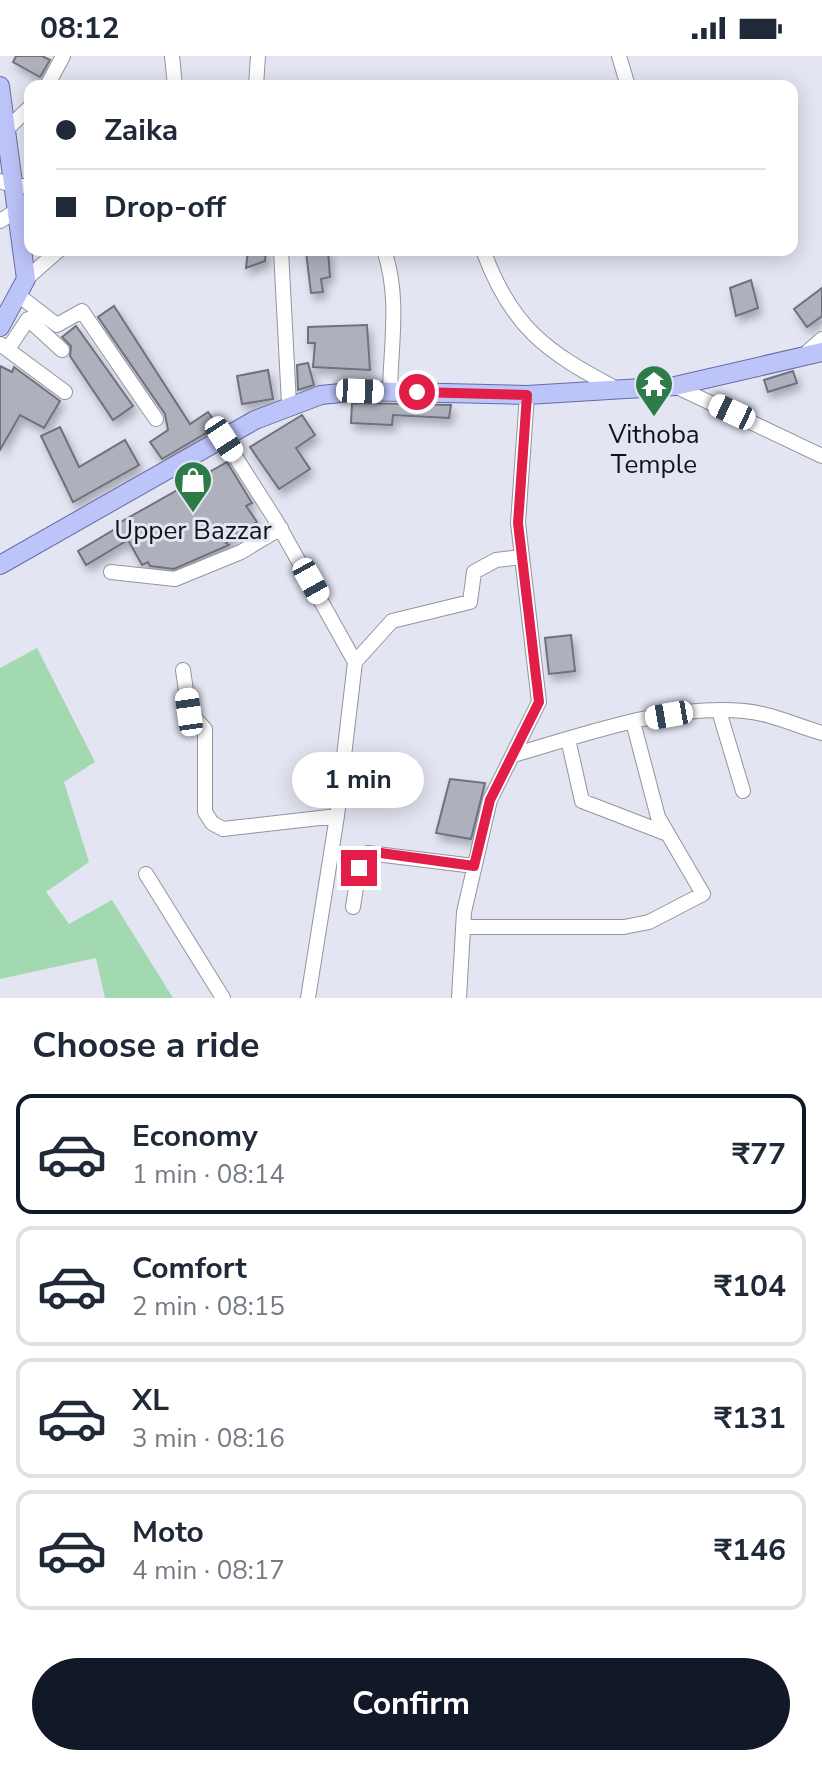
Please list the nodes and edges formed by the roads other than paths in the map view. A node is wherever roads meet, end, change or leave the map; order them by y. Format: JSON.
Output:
{"nodes":[{"id":1,"x":63,"y":56,"type":"edge"},
{"id":2,"x":172,"y":56,"type":"edge"},
{"id":3,"x":258,"y":56,"type":"edge"},
{"id":4,"x":619,"y":56,"type":"edge"},
{"id":5,"x":50,"y":80,"type":"edge"},
{"id":6,"x":174,"y":80,"type":"edge"},
{"id":7,"x":256,"y":80,"type":"edge"},
{"id":8,"x":626,"y":80,"type":"edge"},
{"id":9,"x":0,"y":86,"type":"edge"},
{"id":10,"x":24,"y":113,"type":"edge"},
{"id":11,"x":6,"y":130,"type":"junction"},
{"id":12,"x":15,"y":184,"type":"edge"},
{"id":13,"x":17,"y":210,"type":"junction"},
{"id":14,"x":0,"y":221,"type":"edge"},
{"id":15,"x":53,"y":256,"type":"edge"},
{"id":16,"x":281,"y":256,"type":"edge"},
{"id":17,"x":386,"y":256,"type":"edge"},
{"id":18,"x":485,"y":256,"type":"edge"},
{"id":19,"x":22,"y":287,"type":"junction"},
{"id":20,"x":0,"y":327,"type":"edge"},
{"id":21,"x":822,"y":339,"type":"edge"},
{"id":22,"x":4,"y":347,"type":"edge"},
{"id":23,"x":62,"y":350,"type":"dead end"},
{"id":24,"x":822,"y":352,"type":"edge"},
{"id":25,"x":800,"y":358,"type":"junction"},
{"id":26,"x":675,"y":386,"type":"junction"},
{"id":27,"x":617,"y":389,"type":"junction"},
{"id":28,"x":390,"y":391,"type":"junction"},
{"id":29,"x":65,"y":392,"type":"dead end"},
{"id":30,"x":527,"y":395,"type":"junction"},
{"id":31,"x":289,"y":404,"type":"junction"},
{"id":32,"x":156,"y":419,"type":"dead end"},
{"id":33,"x":224,"y":439,"type":"junction"},
{"id":34,"x":822,"y":456,"type":"edge"},
{"id":35,"x":281,"y":528,"type":"junction"},
{"id":36,"x":522,"y":557,"type":"junction"},
{"id":37,"x":0,"y":565,"type":"edge"},
{"id":38,"x":111,"y":572,"type":"dead end"},
{"id":39,"x":355,"y":662,"type":"junction"},
{"id":40,"x":183,"y":670,"type":"dead end"},
{"id":41,"x":719,"y":711,"type":"junction"},
{"id":42,"x":633,"y":722,"type":"junction"},
{"id":43,"x":822,"y":733,"type":"edge"},
{"id":44,"x":568,"y":739,"type":"junction"},
{"id":45,"x":513,"y":755,"type":"junction"},
{"id":46,"x":743,"y":791,"type":"dead end"},
{"id":47,"x":337,"y":816,"type":"junction"},
{"id":48,"x":665,"y":833,"type":"junction"},
{"id":49,"x":474,"y":866,"type":"junction"},
{"id":50,"x":146,"y":874,"type":"dead end"},
{"id":51,"x":353,"y":907,"type":"dead end"},
{"id":52,"x":463,"y":927,"type":"junction"},
{"id":53,"x":223,"y":998,"type":"edge"},
{"id":54,"x":308,"y":998,"type":"edge"},
{"id":55,"x":459,"y":998,"type":"edge"}],
"edges":[{"from":1,"to":5,"type":"street"},
{"from":2,"to":6,"type":"street"},
{"from":3,"to":7,"type":"street"},
{"from":4,"to":8,"type":"street"},
{"from":9,"to":11,"type":"main road"},
{"from":10,"to":11,"type":"street"},
{"from":11,"to":12,"type":"main road"},
{"from":12,"to":13,"type":"main road"},
{"from":13,"to":14,"type":"street"},
{"from":13,"to":19,"type":"main road"},
{"from":15,"to":19,"type":"street"},
{"from":16,"to":31,"type":"street"},
{"from":17,"to":28,"type":"street"},
{"from":18,"to":27,"type":"street"},
{"from":19,"to":20,"type":"main road"},
{"from":19,"to":32,"type":"street"},
{"from":21,"to":25,"type":"street"},
{"from":22,"to":23,"type":"street"},
{"from":22,"to":29,"type":"street"},
{"from":24,"to":25,"type":"main road"},
{"from":25,"to":26,"type":"main road"},
{"from":26,"to":27,"type":"main road"},
{"from":26,"to":34,"type":"street"},
{"from":27,"to":30,"type":"main road"},
{"from":28,"to":30,"type":"main road"},
{"from":28,"to":31,"type":"main road"},
{"from":30,"to":36,"type":"street"},
{"from":31,"to":33,"type":"main road"},
{"from":33,"to":35,"type":"street"},
{"from":33,"to":37,"type":"main road"},
{"from":35,"to":38,"type":"street"},
{"from":35,"to":39,"type":"street"},
{"from":36,"to":39,"type":"street"},
{"from":36,"to":45,"type":"street"},
{"from":39,"to":47,"type":"street"},
{"from":40,"to":47,"type":"street"},
{"from":41,"to":42,"type":"street"},
{"from":41,"to":43,"type":"street"},
{"from":41,"to":46,"type":"street"},
{"from":42,"to":44,"type":"street"},
{"from":42,"to":48,"type":"street"},
{"from":44,"to":45,"type":"street"},
{"from":44,"to":48,"type":"street"},
{"from":45,"to":49,"type":"street"},
{"from":47,"to":54,"type":"street"},
{"from":48,"to":52,"type":"street"},
{"from":49,"to":51,"type":"street"},
{"from":49,"to":52,"type":"street"},
{"from":50,"to":53,"type":"street"},
{"from":52,"to":55,"type":"street"}]}
